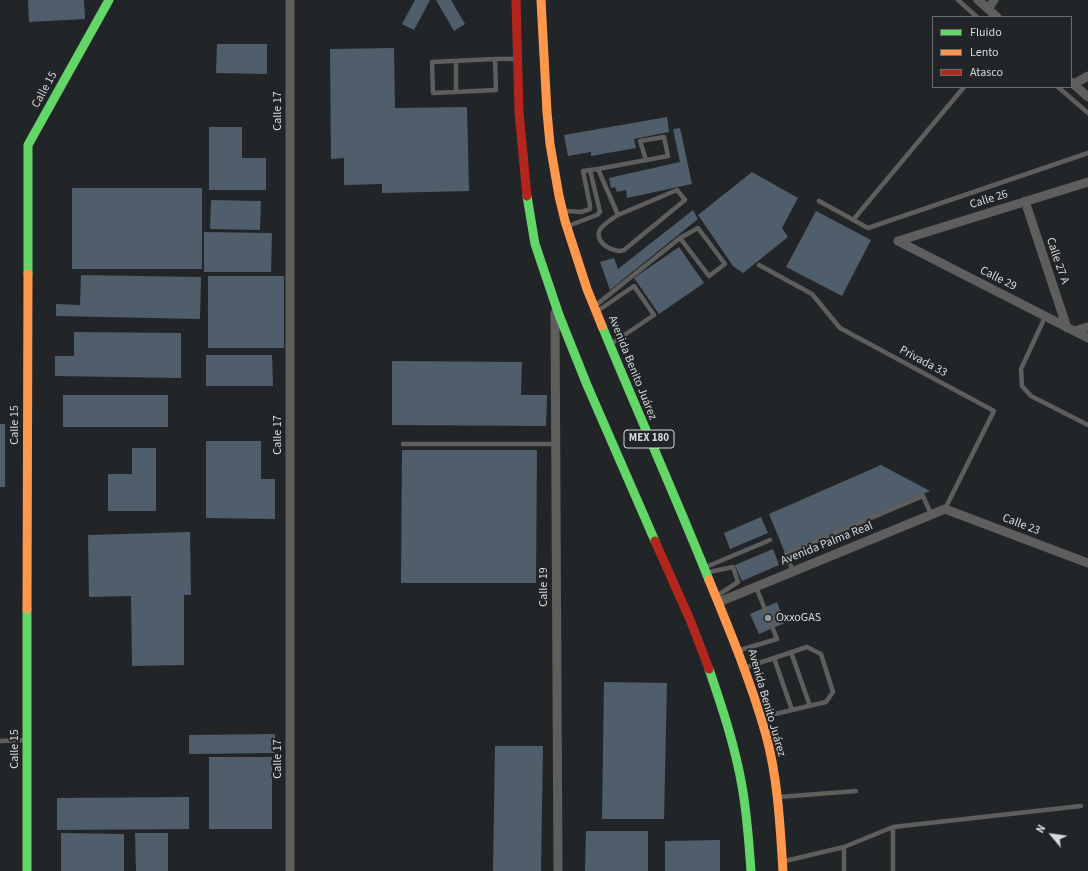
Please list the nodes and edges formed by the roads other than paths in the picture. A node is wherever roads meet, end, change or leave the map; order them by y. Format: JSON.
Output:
{"nodes":[{"id":1,"x":109,"y":0,"type":"edge"},
{"id":2,"x":290,"y":0,"type":"edge"},
{"id":3,"x":516,"y":0,"type":"edge"},
{"id":4,"x":541,"y":0,"type":"edge"},
{"id":5,"x":958,"y":0,"type":"edge"},
{"id":6,"x":978,"y":0,"type":"edge"},
{"id":7,"x":994,"y":0,"type":"edge"},
{"id":8,"x":988,"y":9,"type":"junction"},
{"id":9,"x":976,"y":16,"type":"edge"},
{"id":10,"x":996,"y":16,"type":"edge"},
{"id":11,"x":495,"y":59,"type":"junction"},
{"id":12,"x":518,"y":59,"type":"junction"},
{"id":13,"x":456,"y":61,"type":"junction"},
{"id":14,"x":1088,"y":76,"type":"edge"},
{"id":15,"x":1072,"y":83,"type":"edge"},
{"id":16,"x":963,"y":88,"type":"edge"},
{"id":17,"x":1059,"y":88,"type":"edge"},
{"id":18,"x":456,"y":92,"type":"junction"},
{"id":19,"x":1088,"y":97,"type":"edge"},
{"id":20,"x":1088,"y":113,"type":"edge"},
{"id":21,"x":1088,"y":153,"type":"edge"},
{"id":22,"x":646,"y":160,"type":"junction"},
{"id":23,"x":598,"y":169,"type":"junction"},
{"id":24,"x":590,"y":170,"type":"junction"},
{"id":25,"x":1088,"y":182,"type":"edge"},
{"id":26,"x":819,"y":201,"type":"dead end"},
{"id":27,"x":1025,"y":201,"type":"junction"},
{"id":28,"x":562,"y":211,"type":"junction"},
{"id":29,"x":618,"y":215,"type":"junction"},
{"id":30,"x":853,"y":220,"type":"junction"},
{"id":31,"x":567,"y":227,"type":"junction"},
{"id":32,"x":680,"y":238,"type":"junction"},
{"id":33,"x":898,"y":241,"type":"joint"},
{"id":34,"x":759,"y":265,"type":"dead end"},
{"id":35,"x":555,"y":304,"type":"junction"},
{"id":36,"x":595,"y":309,"type":"junction"},
{"id":37,"x":1045,"y":316,"type":"junction"},
{"id":38,"x":1088,"y":327,"type":"edge"},
{"id":39,"x":1071,"y":330,"type":"junction"},
{"id":40,"x":1088,"y":338,"type":"edge"},
{"id":41,"x":610,"y":345,"type":"junction"},
{"id":42,"x":1088,"y":425,"type":"edge"},
{"id":43,"x":403,"y":444,"type":"dead end"},
{"id":44,"x":555,"y":444,"type":"junction"},
{"id":45,"x":945,"y":508,"type":"junction"},
{"id":46,"x":931,"y":514,"type":"junction"},
{"id":47,"x":770,"y":540,"type":"dead end"},
{"id":48,"x":1088,"y":563,"type":"edge"},
{"id":49,"x":706,"y":570,"type":"junction"},
{"id":50,"x":793,"y":571,"type":"junction"},
{"id":51,"x":756,"y":587,"type":"junction"},
{"id":52,"x":718,"y":599,"type":"junction"},
{"id":53,"x":738,"y":650,"type":"junction"},
{"id":54,"x":791,"y":652,"type":"junction"},
{"id":55,"x":774,"y":658,"type":"junction"},
{"id":56,"x":745,"y":668,"type":"junction"},
{"id":57,"x":810,"y":706,"type":"junction"},
{"id":58,"x":792,"y":710,"type":"junction"},
{"id":59,"x":760,"y":718,"type":"junction"},
{"id":60,"x":27,"y":740,"type":"junction"},
{"id":61,"x":0,"y":741,"type":"edge"},
{"id":62,"x":856,"y":791,"type":"dead end"},
{"id":63,"x":778,"y":798,"type":"junction"},
{"id":64,"x":1081,"y":806,"type":"dead end"},
{"id":65,"x":893,"y":827,"type":"junction"},
{"id":66,"x":844,"y":847,"type":"junction"},
{"id":67,"x":751,"y":860,"type":"junction"},
{"id":68,"x":783,"y":861,"type":"junction"},
{"id":69,"x":26,"y":871,"type":"edge"},
{"id":70,"x":290,"y":871,"type":"edge"},
{"id":71,"x":558,"y":871,"type":"edge"},
{"id":72,"x":744,"y":871,"type":"edge"},
{"id":73,"x":751,"y":871,"type":"edge"},
{"id":74,"x":783,"y":871,"type":"edge"},
{"id":75,"x":844,"y":871,"type":"edge"},
{"id":76,"x":893,"y":871,"type":"edge"}],
"edges":[{"from":1,"to":60,"type":"main road","name":"Calle 15"},
{"from":2,"to":70,"type":"street","name":"Calle 17"},
{"from":3,"to":12,"type":"main road","number":"MEX 180"},
{"from":4,"to":28,"type":"main road","name":"Avenida Benito Juárez","number":"MEX 180"},
{"from":5,"to":9,"type":"lane"},
{"from":6,"to":8,"type":"street"},
{"from":7,"to":8,"type":"street"},
{"from":8,"to":10,"type":"street"},
{"from":11,"to":12,"type":"lane"},
{"from":11,"to":13,"type":"lane"},
{"from":11,"to":18,"type":"lane"},
{"from":12,"to":35,"type":"main road","number":"MEX 180"},
{"from":13,"to":18,"type":"lane"},
{"from":13,"to":18,"type":"lane"},
{"from":14,"to":15,"type":"street"},
{"from":15,"to":19,"type":"street"},
{"from":16,"to":30,"type":"lane"},
{"from":17,"to":20,"type":"lane"},
{"from":21,"to":30,"type":"lane"},
{"from":22,"to":22,"type":"lane"},
{"from":22,"to":23,"type":"lane"},
{"from":23,"to":24,"type":"lane"},
{"from":23,"to":29,"type":"lane"},
{"from":24,"to":28,"type":"lane"},
{"from":24,"to":31,"type":"lane"},
{"from":25,"to":27,"type":"street","name":"Calle 26"},
{"from":26,"to":30,"type":"lane"},
{"from":27,"to":33,"type":"street","name":"Calle 26"},
{"from":27,"to":39,"type":"street","name":"Calle 27 A"},
{"from":28,"to":31,"type":"main road","name":"Avenida Benito Juárez","number":"MEX 180"},
{"from":29,"to":29,"type":"lane"},
{"from":31,"to":36,"type":"main road","name":"Avenida Benito Juárez","number":"MEX 180"},
{"from":32,"to":32,"type":"lane"},
{"from":32,"to":36,"type":"lane"},
{"from":33,"to":37,"type":"street","name":"Calle 29"},
{"from":34,"to":45,"type":"lane","name":"Privada 33"},
{"from":35,"to":44,"type":"street","name":"Calle 19"},
{"from":35,"to":67,"type":"main road","number":"MEX 180"},
{"from":36,"to":41,"type":"main road","name":"Avenida Benito Juárez","number":"MEX 180"},
{"from":36,"to":41,"type":"lane"},
{"from":37,"to":39,"type":"street","name":"Calle 29"},
{"from":37,"to":42,"type":"lane"},
{"from":38,"to":39,"type":"street"},
{"from":39,"to":40,"type":"street","name":"Calle 29"},
{"from":41,"to":49,"type":"main road","name":"Avenida Benito Juárez","number":"MEX 180"},
{"from":43,"to":44,"type":"lane"},
{"from":44,"to":71,"type":"street","name":"Calle 19"},
{"from":45,"to":46,"type":"street","name":"Avenida Palma Real"},
{"from":45,"to":48,"type":"street","name":"Calle 23"},
{"from":46,"to":50,"type":"street","name":"Avenida Palma Real"},
{"from":46,"to":50,"type":"lane"},
{"from":47,"to":49,"type":"lane"},
{"from":49,"to":52,"type":"main road","name":"Avenida Benito Juárez","number":"MEX 180"},
{"from":49,"to":52,"type":"lane"},
{"from":50,"to":51,"type":"street","name":"Avenida Palma Real"},
{"from":51,"to":52,"type":"street","name":"Avenida Palma Real"},
{"from":51,"to":53,"type":"lane"},
{"from":52,"to":53,"type":"main road","name":"Avenida Benito Juárez","number":"MEX 180"},
{"from":53,"to":56,"type":"main road","name":"Avenida Benito Juárez","number":"MEX 180"},
{"from":54,"to":55,"type":"lane"},
{"from":54,"to":57,"type":"lane"},
{"from":54,"to":57,"type":"lane"},
{"from":55,"to":56,"type":"lane"},
{"from":55,"to":58,"type":"lane"},
{"from":56,"to":59,"type":"main road","name":"Avenida Benito Juárez","number":"MEX 180"},
{"from":57,"to":58,"type":"lane"},
{"from":58,"to":59,"type":"lane"},
{"from":59,"to":63,"type":"main road","name":"Avenida Benito Juárez","number":"MEX 180"},
{"from":60,"to":61,"type":"lane"},
{"from":60,"to":69,"type":"main road","name":"Calle 15"},
{"from":62,"to":63,"type":"lane"},
{"from":63,"to":68,"type":"main road","name":"Avenida Benito Juárez","number":"MEX 180"},
{"from":64,"to":65,"type":"lane"},
{"from":65,"to":66,"type":"lane"},
{"from":65,"to":76,"type":"lane"},
{"from":66,"to":68,"type":"lane"},
{"from":66,"to":75,"type":"lane"},
{"from":67,"to":72,"type":"main road"},
{"from":67,"to":73,"type":"main road","number":"MEX 180"},
{"from":68,"to":74,"type":"main road","name":"Avenida Benito Juárez","number":"MEX 180"}]}
